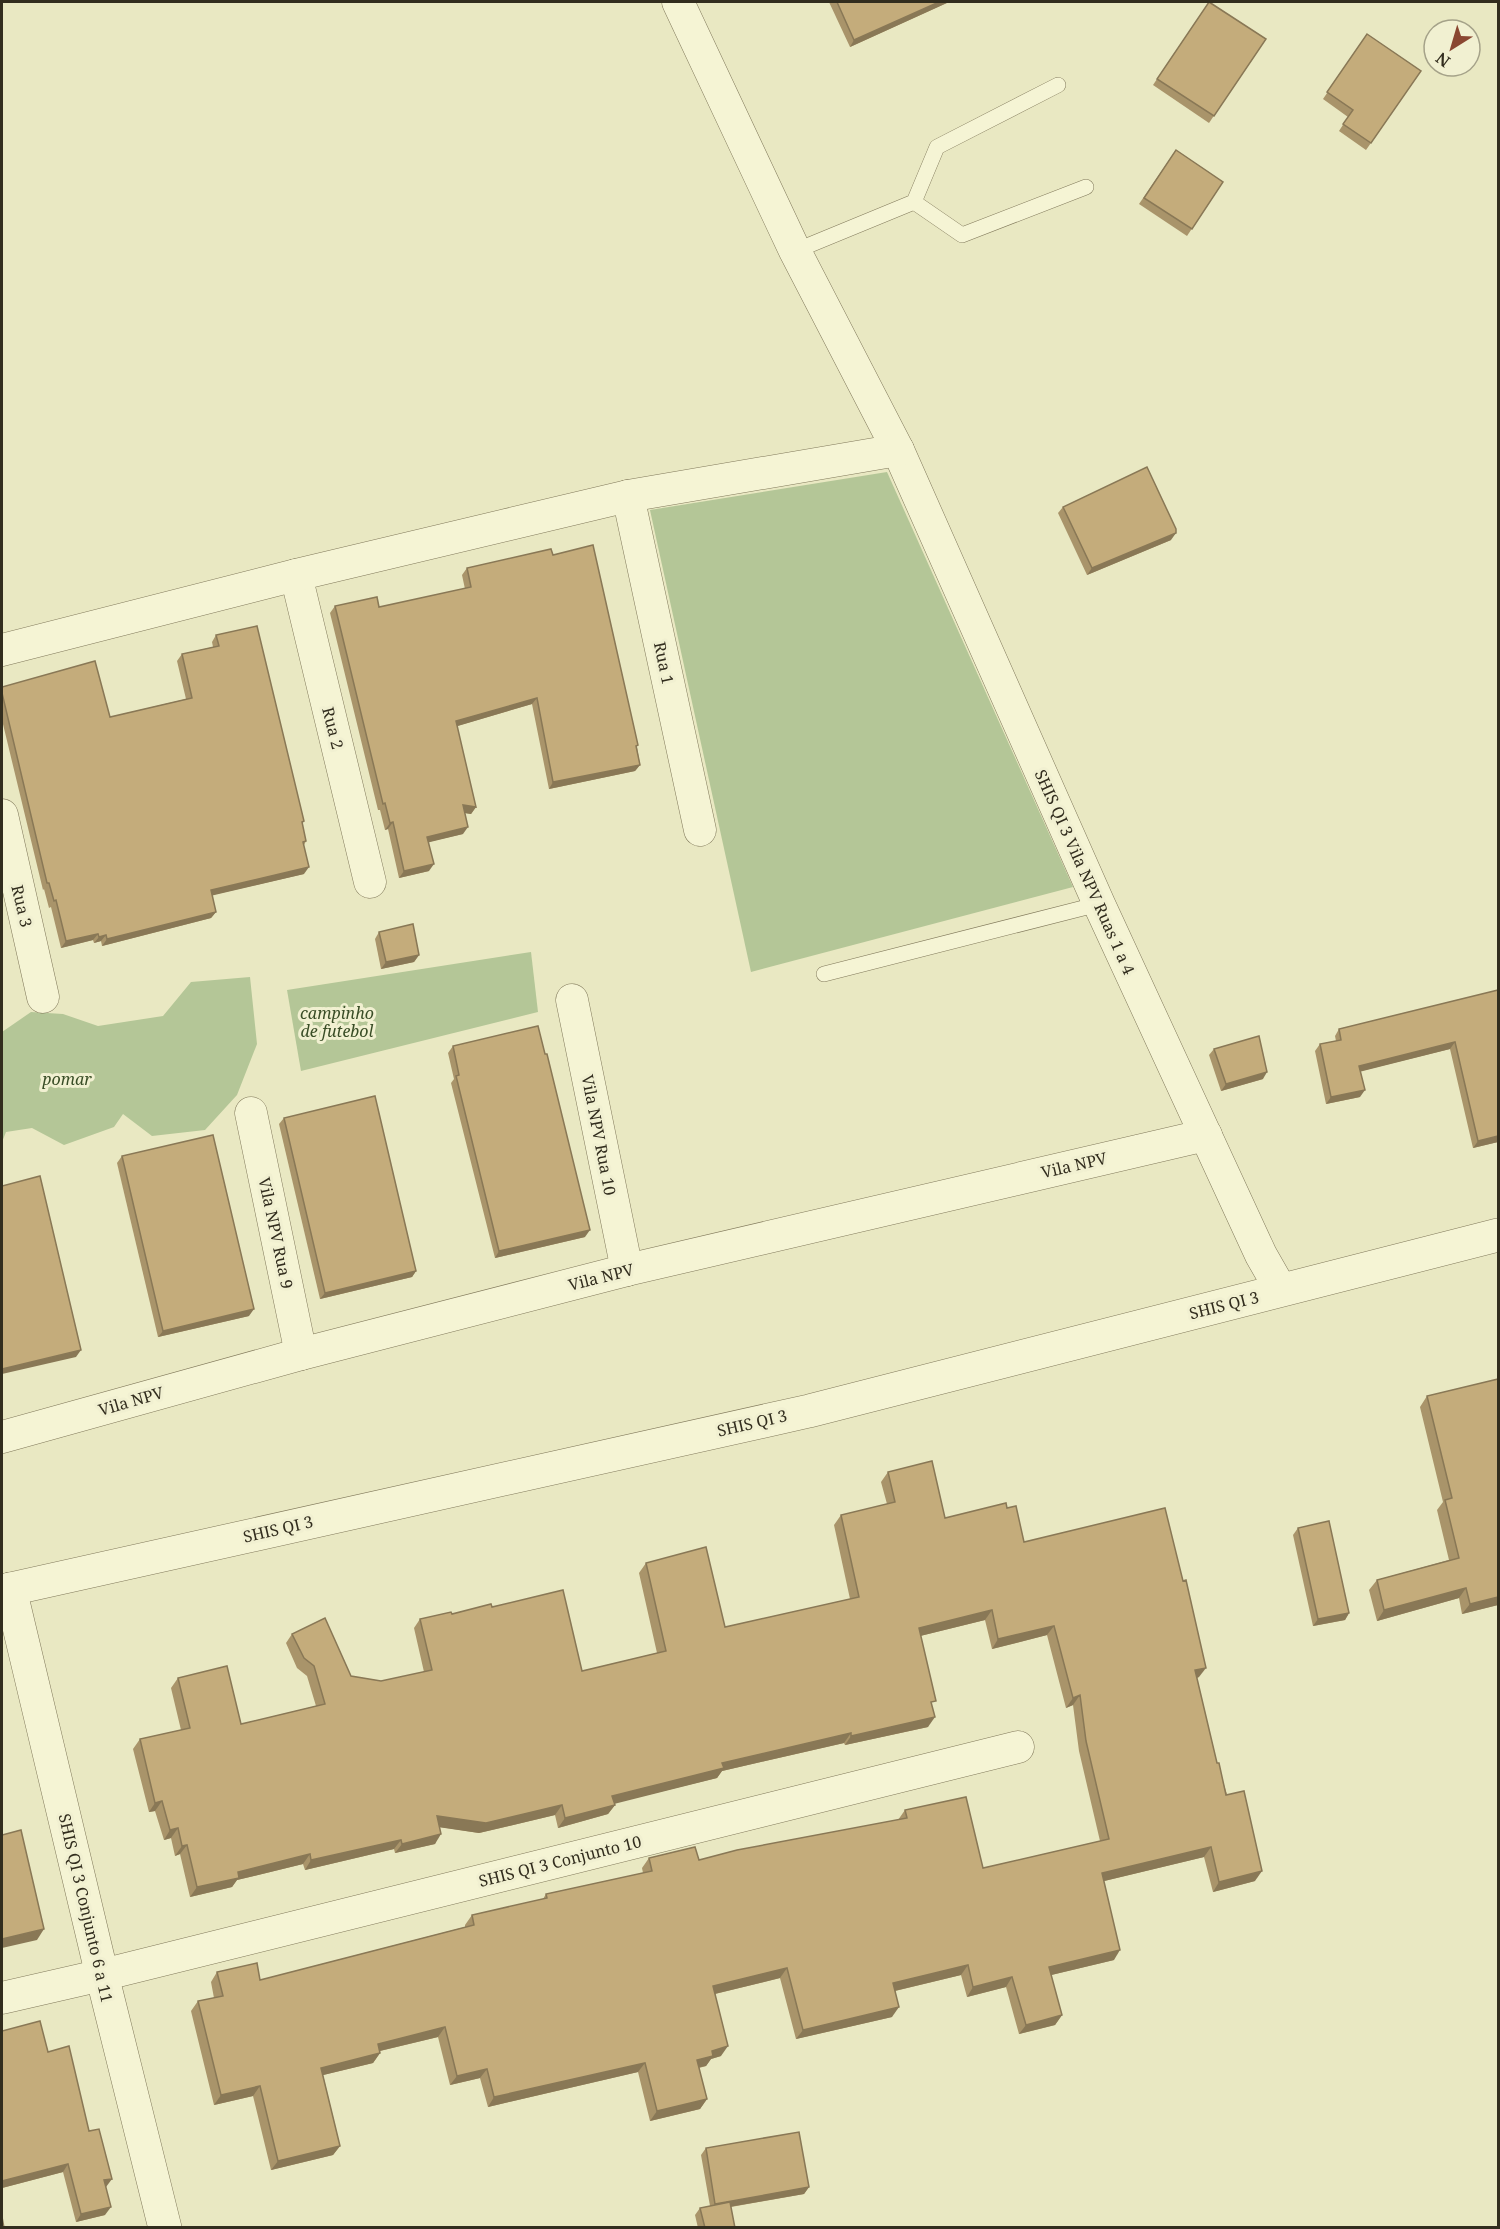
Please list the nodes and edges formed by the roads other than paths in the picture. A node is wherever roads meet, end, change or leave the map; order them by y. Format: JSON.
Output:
{"nodes":[{"id":1,"x":678,"y":2,"type":"edge"},
{"id":2,"x":1058,"y":85,"type":"dead end"},
{"id":3,"x":1086,"y":187,"type":"dead end"},
{"id":4,"x":914,"y":202,"type":"junction"},
{"id":5,"x":795,"y":251,"type":"junction"},
{"id":6,"x":898,"y":450,"type":"junction"},
{"id":7,"x":628,"y":496,"type":"junction"},
{"id":8,"x":296,"y":574,"type":"junction"},
{"id":9,"x":2,"y":650,"type":"edge"},
{"id":10,"x":2,"y":815,"type":"edge"},
{"id":11,"x":700,"y":830,"type":"dead end"},
{"id":12,"x":370,"y":882,"type":"dead end"},
{"id":13,"x":1099,"y":904,"type":"junction"},
{"id":14,"x":824,"y":974,"type":"dead end"},
{"id":15,"x":43,"y":997,"type":"dead end"},
{"id":16,"x":572,"y":1000,"type":"dead end"},
{"id":17,"x":251,"y":1113,"type":"dead end"},
{"id":18,"x":1206,"y":1135,"type":"junction"},
{"id":19,"x":1498,"y":1235,"type":"edge"},
{"id":20,"x":627,"y":1270,"type":"junction"},
{"id":21,"x":1281,"y":1290,"type":"junction"},
{"id":22,"x":301,"y":1354,"type":"junction"},
{"id":23,"x":2,"y":1437,"type":"edge"},
{"id":24,"x":6,"y":1590,"type":"edge"},
{"id":25,"x":1018,"y":1747,"type":"dead end"},
{"id":26,"x":102,"y":1976,"type":"junction"},
{"id":27,"x":2,"y":1998,"type":"edge"},
{"id":28,"x":165,"y":2228,"type":"edge"}],
"edges":[{"from":1,"to":5,"type":"street","name":"SHIS QI 3 Vila NPV Ruas 1 a 4"},
{"from":2,"to":4,"type":"lane"},
{"from":3,"to":4,"type":"lane"},
{"from":4,"to":5,"type":"lane"},
{"from":5,"to":6,"type":"street","name":"SHIS QI 3 Vila NPV Ruas 1 a 4"},
{"from":6,"to":7,"type":"street"},
{"from":6,"to":13,"type":"street","name":"SHIS QI 3 Vila NPV Ruas 1 a 4"},
{"from":7,"to":8,"type":"street"},
{"from":7,"to":11,"type":"street","name":"Rua 1"},
{"from":8,"to":9,"type":"street"},
{"from":8,"to":12,"type":"street","name":"Rua 2"},
{"from":10,"to":15,"type":"street","name":"Rua 3"},
{"from":13,"to":14,"type":"lane"},
{"from":13,"to":18,"type":"street","name":"SHIS QI 3 Vila NPV Ruas 1 a 4"},
{"from":16,"to":20,"type":"street","name":"Vila NPV Rua 10"},
{"from":17,"to":22,"type":"street","name":"Vila NPV Rua 9"},
{"from":18,"to":20,"type":"street","name":"Vila NPV"},
{"from":18,"to":21,"type":"street","name":"SHIS QI 3 Vila NPV Ruas 1 a 4"},
{"from":19,"to":21,"type":"street","name":"SHIS QI 3"},
{"from":20,"to":22,"type":"street","name":"Vila NPV"},
{"from":21,"to":24,"type":"street","name":"SHIS QI 3"},
{"from":22,"to":23,"type":"street","name":"Vila NPV"},
{"from":24,"to":26,"type":"street","name":"SHIS QI 3 Conjunto 6 a 11"},
{"from":25,"to":26,"type":"street","name":"SHIS QI 3 Conjunto 10"},
{"from":26,"to":27,"type":"street","name":"SHIS QI 3 Conjunto 10"},
{"from":26,"to":28,"type":"street","name":"SHIS QI 3 Conjunto 6 a 11"}]}
